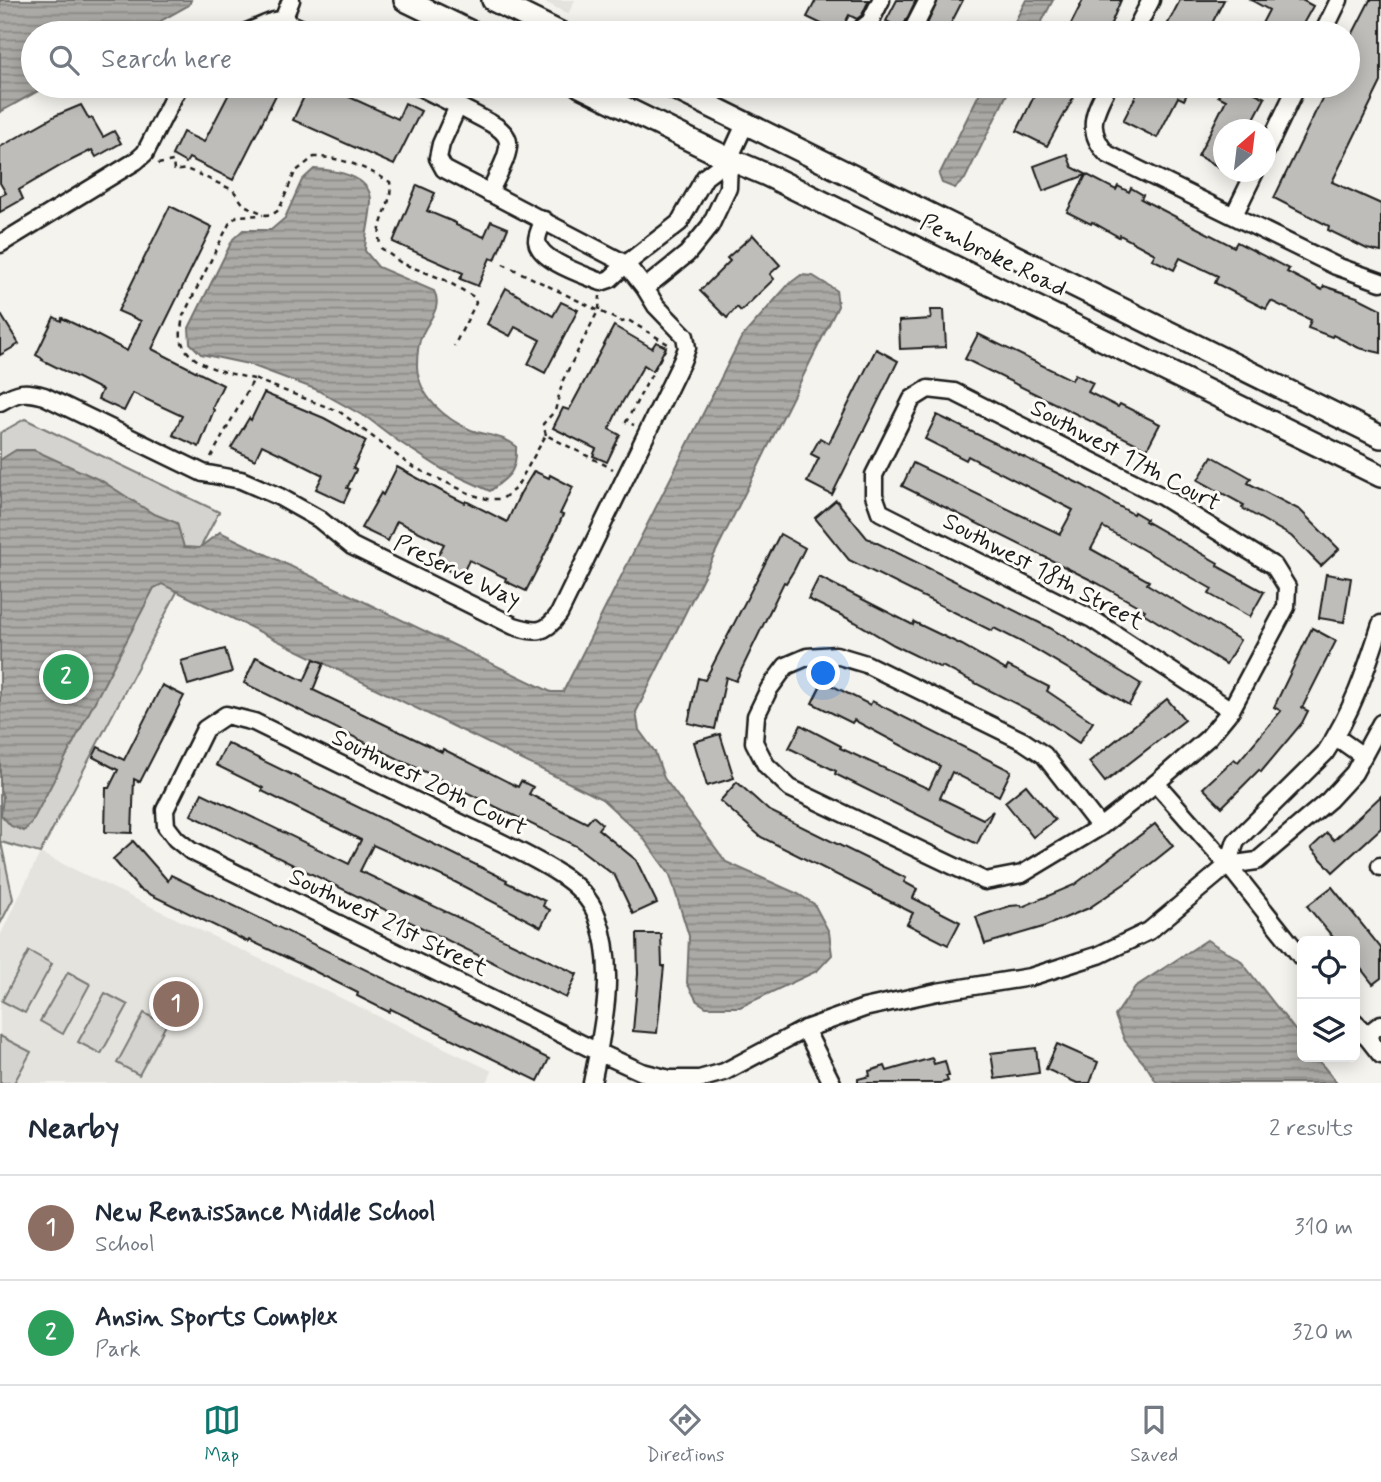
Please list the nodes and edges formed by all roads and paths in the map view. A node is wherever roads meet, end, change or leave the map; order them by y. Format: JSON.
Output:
{"nodes":[{"id":1,"x":291,"y":0,"type":"edge"},
{"id":2,"x":405,"y":0,"type":"edge"},
{"id":3,"x":493,"y":0,"type":"edge"},
{"id":4,"x":881,"y":0,"type":"edge"},
{"id":5,"x":928,"y":0,"type":"edge"},
{"id":6,"x":1151,"y":0,"type":"edge"},
{"id":7,"x":1339,"y":0,"type":"edge"},
{"id":8,"x":283,"y":20,"type":"joint"},
{"id":9,"x":270,"y":21,"type":"edge"},
{"id":10,"x":448,"y":21,"type":"edge"},
{"id":11,"x":536,"y":21,"type":"edge"},
{"id":12,"x":870,"y":21,"type":"edge"},
{"id":13,"x":917,"y":21,"type":"edge"},
{"id":14,"x":1140,"y":21,"type":"edge"},
{"id":15,"x":1329,"y":21,"type":"edge"},
{"id":16,"x":173,"y":98,"type":"edge"},
{"id":17,"x":442,"y":98,"type":"edge"},
{"id":18,"x":604,"y":98,"type":"edge"},
{"id":19,"x":695,"y":98,"type":"edge"},
{"id":20,"x":1101,"y":98,"type":"edge"},
{"id":21,"x":1291,"y":98,"type":"edge"},
{"id":22,"x":458,"y":106,"type":"junction"},
{"id":23,"x":746,"y":122,"type":"junction"},
{"id":24,"x":1276,"y":129,"type":"edge"},
{"id":25,"x":729,"y":159,"type":"junction"},
{"id":26,"x":148,"y":166,"type":"dead end"},
{"id":27,"x":1250,"y":182,"type":"edge"},
{"id":28,"x":489,"y":193,"type":"junction"},
{"id":29,"x":266,"y":215,"type":"junction"},
{"id":30,"x":1234,"y":215,"type":"junction"},
{"id":31,"x":544,"y":220,"type":"junction"},
{"id":32,"x":667,"y":233,"type":"junction"},
{"id":33,"x":0,"y":244,"type":"edge"},
{"id":34,"x":687,"y":254,"type":"junction"},
{"id":35,"x":503,"y":264,"type":"dead end"},
{"id":36,"x":626,"y":264,"type":"junction"},
{"id":37,"x":601,"y":282,"type":"junction"},
{"id":38,"x":1381,"y":282,"type":"edge"},
{"id":39,"x":646,"y":288,"type":"junction"},
{"id":40,"x":598,"y":310,"type":"junction"},
{"id":41,"x":454,"y":346,"type":"dead end"},
{"id":42,"x":254,"y":379,"type":"junction"},
{"id":43,"x":928,"y":389,"type":"joint"},
{"id":44,"x":0,"y":402,"type":"edge"},
{"id":45,"x":649,"y":430,"type":"junction"},
{"id":46,"x":546,"y":435,"type":"junction"},
{"id":47,"x":1381,"y":437,"type":"edge"},
{"id":48,"x":203,"y":473,"type":"junction"},
{"id":49,"x":626,"y":476,"type":"junction"},
{"id":50,"x":1381,"y":477,"type":"edge"},
{"id":51,"x":1381,"y":624,"type":"edge"},
{"id":52,"x":1231,"y":710,"type":"junction"},
{"id":53,"x":1381,"y":723,"type":"edge"},
{"id":54,"x":1336,"y":737,"type":"junction"},
{"id":55,"x":1363,"y":756,"type":"junction"},
{"id":56,"x":1156,"y":783,"type":"junction"},
{"id":57,"x":166,"y":826,"type":"joint"},
{"id":58,"x":1100,"y":827,"type":"junction"},
{"id":59,"x":1228,"y":865,"type":"junction"},
{"id":60,"x":1297,"y":952,"type":"edge"},
{"id":61,"x":1381,"y":1024,"type":"edge"},
{"id":62,"x":1360,"y":1028,"type":"edge"},
{"id":63,"x":805,"y":1029,"type":"junction"},
{"id":64,"x":1366,"y":1036,"type":"junction"},
{"id":65,"x":598,"y":1052,"type":"junction"},
{"id":66,"x":1381,"y":1055,"type":"edge"},
{"id":67,"x":592,"y":1083,"type":"edge"},
{"id":68,"x":832,"y":1083,"type":"edge"}],
"edges":[{"from":1,"to":8,"type":"street"},
{"from":2,"to":10,"type":"main road"},
{"from":3,"to":11,"type":"main road"},
{"from":4,"to":12,"type":"street"},
{"from":5,"to":13,"type":"street"},
{"from":6,"to":14,"type":"street"},
{"from":7,"to":15,"type":"street"},
{"from":8,"to":9,"type":"street"},
{"from":16,"to":33,"type":"street"},
{"from":17,"to":22,"type":"street"},
{"from":18,"to":25,"type":"main road","name":"Pembroke Road"},
{"from":19,"to":23,"type":"main road","name":"Pembroke Road"},
{"from":20,"to":30,"type":"street"},
{"from":21,"to":24,"type":"street"},
{"from":22,"to":28,"type":"street","name":"Preserve Way"},
{"from":22,"to":28,"type":"street"},
{"from":23,"to":25,"type":"street"},
{"from":23,"to":47,"type":"main road","name":"Pembroke Road"},
{"from":25,"to":32,"type":"street"},
{"from":25,"to":34,"type":"street"},
{"from":25,"to":50,"type":"main road","name":"Pembroke Road"},
{"from":26,"to":29,"type":"path"},
{"from":27,"to":30,"type":"street"},
{"from":28,"to":31,"type":"street","name":"Preserve Way"},
{"from":29,"to":41,"type":"path"},
{"from":29,"to":42,"type":"path"},
{"from":30,"to":38,"type":"street"},
{"from":31,"to":36,"type":"street","name":"Preserve Way"},
{"from":31,"to":37,"type":"street"},
{"from":32,"to":34,"type":"street"},
{"from":32,"to":36,"type":"street"},
{"from":34,"to":39,"type":"street"},
{"from":35,"to":40,"type":"path"},
{"from":36,"to":37,"type":"street"},
{"from":36,"to":39,"type":"street","name":"Preserve Way"},
{"from":37,"to":40,"type":"path"},
{"from":39,"to":45,"type":"street","name":"Preserve Way"},
{"from":40,"to":45,"type":"path"},
{"from":40,"to":46,"type":"path"},
{"from":42,"to":46,"type":"path"},
{"from":42,"to":48,"type":"path"},
{"from":43,"to":52,"type":"street","name":"Southwest 18th Street"},
{"from":43,"to":52,"type":"street","name":"Southwest 17th Court"},
{"from":44,"to":48,"type":"street","name":"Preserve Way"},
{"from":45,"to":49,"type":"street","name":"Preserve Way"},
{"from":46,"to":49,"type":"path"},
{"from":48,"to":49,"type":"street","name":"Preserve Way"},
{"from":51,"to":54,"type":"street"},
{"from":52,"to":56,"type":"street"},
{"from":53,"to":55,"type":"street"},
{"from":54,"to":55,"type":"street"},
{"from":54,"to":59,"type":"street"},
{"from":55,"to":59,"type":"street"},
{"from":56,"to":58,"type":"street"},
{"from":56,"to":59,"type":"street"},
{"from":57,"to":65,"type":"street","name":"Southwest 21st Street"},
{"from":57,"to":65,"type":"street","name":"Southwest 20th Court"},
{"from":58,"to":58,"type":"street"},
{"from":59,"to":60,"type":"street"},
{"from":59,"to":63,"type":"street","name":"Southwest 21st Street"},
{"from":61,"to":64,"type":"street"},
{"from":62,"to":64,"type":"street"},
{"from":63,"to":65,"type":"street","name":"Southwest 21st Street"},
{"from":63,"to":68,"type":"street"},
{"from":64,"to":66,"type":"street"},
{"from":65,"to":67,"type":"street"}]}
